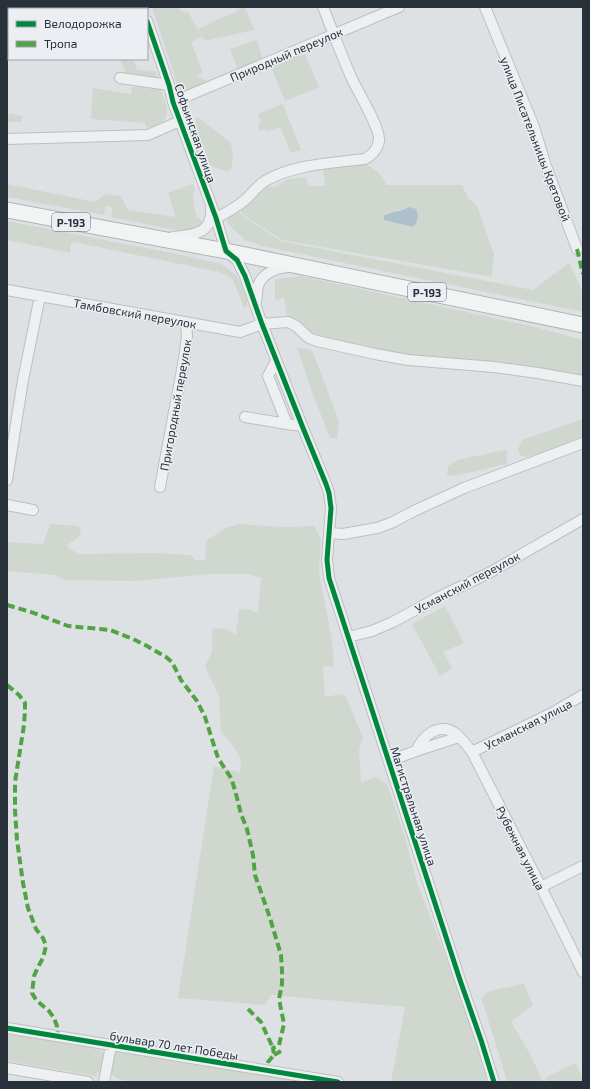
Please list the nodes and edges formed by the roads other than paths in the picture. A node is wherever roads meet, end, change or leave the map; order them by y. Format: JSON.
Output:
{"nodes":[{"id":1,"x":323,"y":7,"type":"edge"},
{"id":2,"x":399,"y":7,"type":"edge"},
{"id":3,"x":485,"y":7,"type":"edge"},
{"id":4,"x":149,"y":33,"type":"edge"},
{"id":5,"x":334,"y":34,"type":"junction"},
{"id":6,"x":120,"y":78,"type":"dead end"},
{"id":7,"x":169,"y":85,"type":"junction"},
{"id":8,"x":173,"y":102,"type":"junction"},
{"id":9,"x":180,"y":121,"type":"junction"},
{"id":10,"x":7,"y":139,"type":"edge"},
{"id":11,"x":207,"y":194,"type":"junction"},
{"id":12,"x":7,"y":210,"type":"edge"},
{"id":13,"x":216,"y":218,"type":"junction"},
{"id":14,"x":156,"y":238,"type":"junction"},
{"id":15,"x":577,"y":250,"type":"dead end"},
{"id":16,"x":226,"y":251,"type":"junction"},
{"id":17,"x":309,"y":268,"type":"junction"},
{"id":18,"x":7,"y":290,"type":"edge"},
{"id":19,"x":40,"y":296,"type":"junction"},
{"id":20,"x":256,"y":308,"type":"junction"},
{"id":21,"x":186,"y":323,"type":"junction"},
{"id":22,"x":262,"y":324,"type":"junction"},
{"id":23,"x":583,"y":325,"type":"edge"},
{"id":24,"x":276,"y":361,"type":"junction"},
{"id":25,"x":582,"y":382,"type":"edge"},
{"id":26,"x":245,"y":417,"type":"dead end"},
{"id":27,"x":287,"y":424,"type":"junction"},
{"id":28,"x":302,"y":426,"type":"junction"},
{"id":29,"x":583,"y":443,"type":"edge"},
{"id":30,"x":7,"y":480,"type":"edge"},
{"id":31,"x":160,"y":487,"type":"dead end"},
{"id":32,"x":7,"y":505,"type":"edge"},
{"id":33,"x":33,"y":510,"type":"dead end"},
{"id":34,"x":583,"y":519,"type":"edge"},
{"id":35,"x":329,"y":533,"type":"junction"},
{"id":36,"x":348,"y":636,"type":"junction"},
{"id":37,"x":583,"y":695,"type":"edge"},
{"id":38,"x":459,"y":737,"type":"junction"},
{"id":39,"x":416,"y":751,"type":"junction"},
{"id":40,"x":472,"y":752,"type":"junction"},
{"id":41,"x":388,"y":761,"type":"junction"},
{"id":42,"x":583,"y":866,"type":"edge"},
{"id":43,"x":541,"y":887,"type":"junction"},
{"id":44,"x":583,"y":972,"type":"edge"},
{"id":45,"x":7,"y":1028,"type":"edge"},
{"id":46,"x":111,"y":1045,"type":"junction"},
{"id":47,"x":7,"y":1068,"type":"edge"},
{"id":48,"x":325,"y":1081,"type":"edge"},
{"id":49,"x":88,"y":1082,"type":"edge"},
{"id":50,"x":104,"y":1082,"type":"edge"},
{"id":51,"x":338,"y":1082,"type":"edge"},
{"id":52,"x":494,"y":1082,"type":"edge"}],
"edges":[{"from":1,"to":5,"type":"street"},
{"from":2,"to":5,"type":"street","name":"Природный переулок"},
{"from":3,"to":15,"type":"street","name":"улица Писательницы Кретовой"},
{"from":4,"to":7,"type":"street","name":"Софьинская улица"},
{"from":5,"to":8,"type":"street","name":"Природный переулок"},
{"from":5,"to":13,"type":"street"},
{"from":6,"to":7,"type":"street"},
{"from":7,"to":8,"type":"street","name":"Софьинская улица"},
{"from":8,"to":9,"type":"street","name":"Софьинская улица"},
{"from":9,"to":10,"type":"street"},
{"from":9,"to":11,"type":"street","name":"Софьинская улица"},
{"from":11,"to":13,"type":"street","name":"Софьинская улица"},
{"from":11,"to":14,"type":"street"},
{"from":12,"to":14,"type":"highway","number":"Р-193"},
{"from":13,"to":16,"type":"street","name":"Софьинская улица"},
{"from":14,"to":16,"type":"highway","number":"Р-193"},
{"from":16,"to":17,"type":"highway","number":"Р-193"},
{"from":16,"to":20,"type":"street","name":"Магистральная улица"},
{"from":17,"to":20,"type":"street"},
{"from":17,"to":23,"type":"highway","number":"Р-193"},
{"from":18,"to":19,"type":"street","name":"Тамбовский переулок"},
{"from":19,"to":21,"type":"street","name":"Тамбовский переулок"},
{"from":19,"to":30,"type":"street"},
{"from":20,"to":22,"type":"street","name":"Магистральная улица"},
{"from":21,"to":22,"type":"street","name":"Тамбовский переулок"},
{"from":21,"to":31,"type":"street","name":"Пригородный переулок"},
{"from":22,"to":24,"type":"street","name":"Магистральная улица"},
{"from":22,"to":25,"type":"street","name":"Тамбовский переулок"},
{"from":24,"to":27,"type":"street"},
{"from":24,"to":28,"type":"street","name":"Магистральная улица"},
{"from":26,"to":27,"type":"street"},
{"from":27,"to":28,"type":"street"},
{"from":28,"to":35,"type":"street","name":"Магистральная улица"},
{"from":29,"to":35,"type":"street"},
{"from":32,"to":33,"type":"street"},
{"from":34,"to":36,"type":"street","name":"Усманский переулок"},
{"from":35,"to":36,"type":"street","name":"Магистральная улица"},
{"from":36,"to":41,"type":"street","name":"Магистральная улица"},
{"from":37,"to":40,"type":"street","name":"Усманская улица"},
{"from":38,"to":39,"type":"street"},
{"from":38,"to":39,"type":"street","name":"Рубежная улица"},
{"from":38,"to":40,"type":"street","name":"Рубежная улица"},
{"from":39,"to":41,"type":"street"},
{"from":40,"to":43,"type":"street","name":"Рубежная улица"},
{"from":41,"to":52,"type":"street","name":"Магистральная улица"},
{"from":42,"to":43,"type":"street"},
{"from":43,"to":44,"type":"street","name":"Рубежная улица"},
{"from":45,"to":46,"type":"street","name":"бульвар 70 лет Победы"},
{"from":46,"to":48,"type":"street","name":"бульвар 70 лет Победы"},
{"from":46,"to":50,"type":"street"},
{"from":47,"to":49,"type":"street"},
{"from":48,"to":51,"type":"street","name":"бульвар 70 лет Победы"}]}
